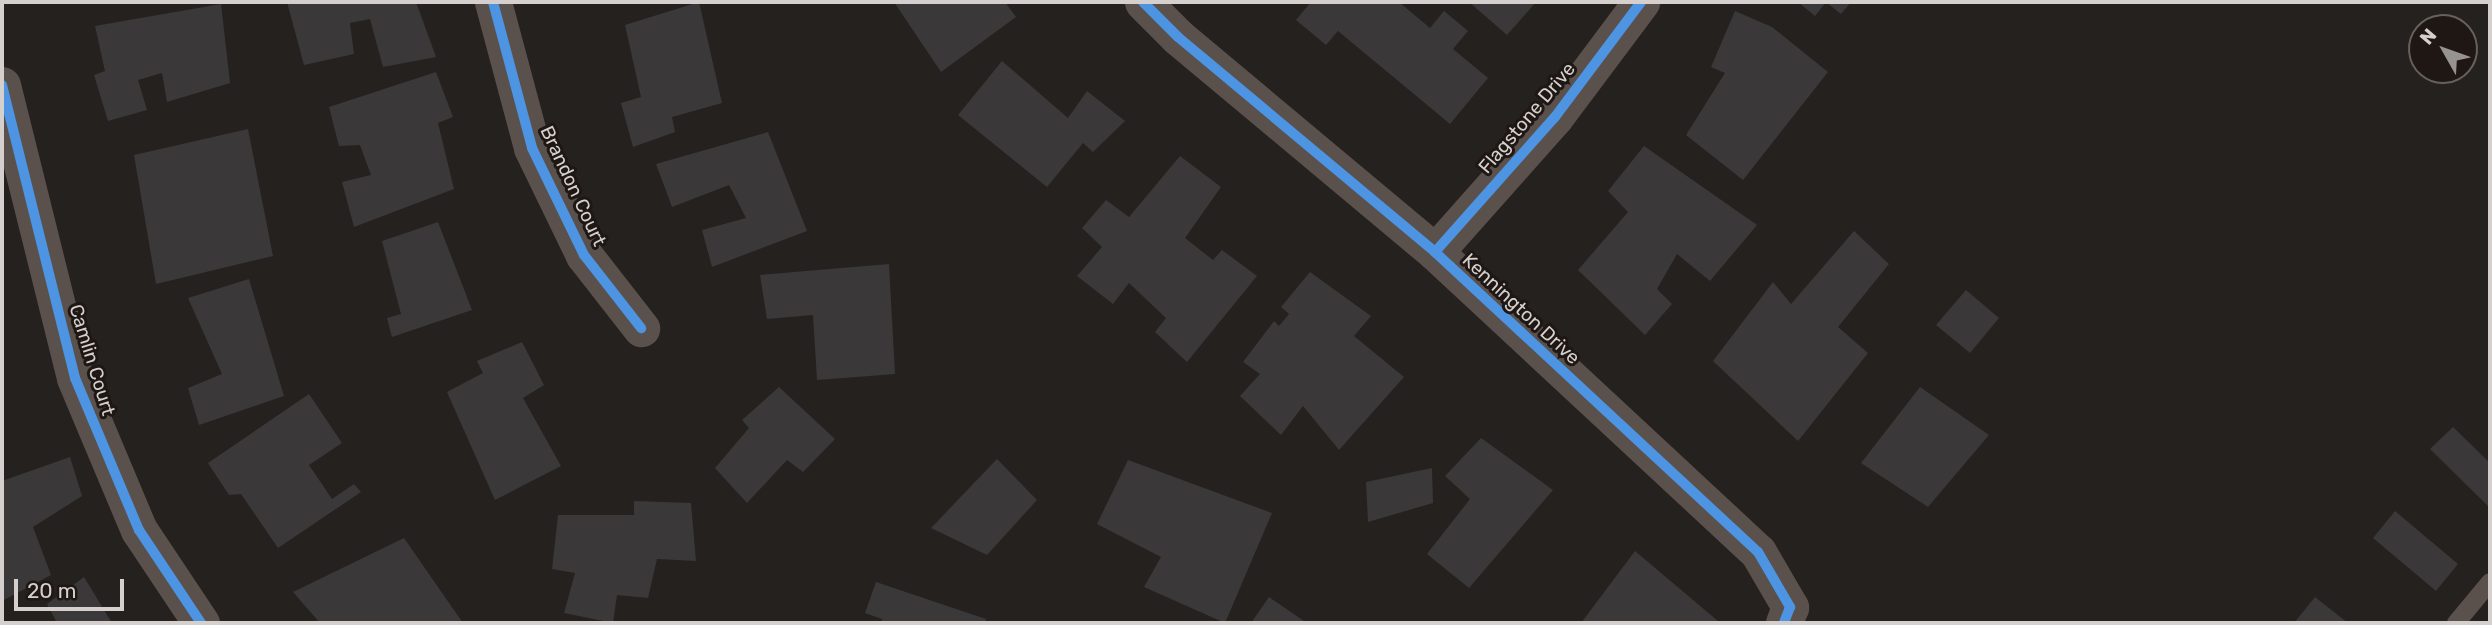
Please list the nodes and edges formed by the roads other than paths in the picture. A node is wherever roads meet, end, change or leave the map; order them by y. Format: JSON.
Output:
{"nodes":[{"id":1,"x":493,"y":2,"type":"edge"},
{"id":2,"x":1143,"y":2,"type":"edge"},
{"id":3,"x":1641,"y":2,"type":"edge"},
{"id":4,"x":2,"y":85,"type":"edge"},
{"id":5,"x":1435,"y":252,"type":"junction"},
{"id":6,"x":641,"y":328,"type":"dead end"},
{"id":7,"x":2490,"y":582,"type":"edge"},
{"id":8,"x":1787,"y":615,"type":"edge"},
{"id":9,"x":201,"y":623,"type":"edge"},
{"id":10,"x":2456,"y":623,"type":"edge"}],
"edges":[{"from":1,"to":6,"type":"street","name":"Brandon Court"},
{"from":2,"to":5,"type":"street","name":"Kennington Drive"},
{"from":3,"to":5,"type":"street","name":"Flagstone Drive"},
{"from":4,"to":9,"type":"street","name":"Camlin Court"},
{"from":5,"to":8,"type":"street","name":"Kennington Drive"},
{"from":7,"to":10,"type":"lane"}]}
